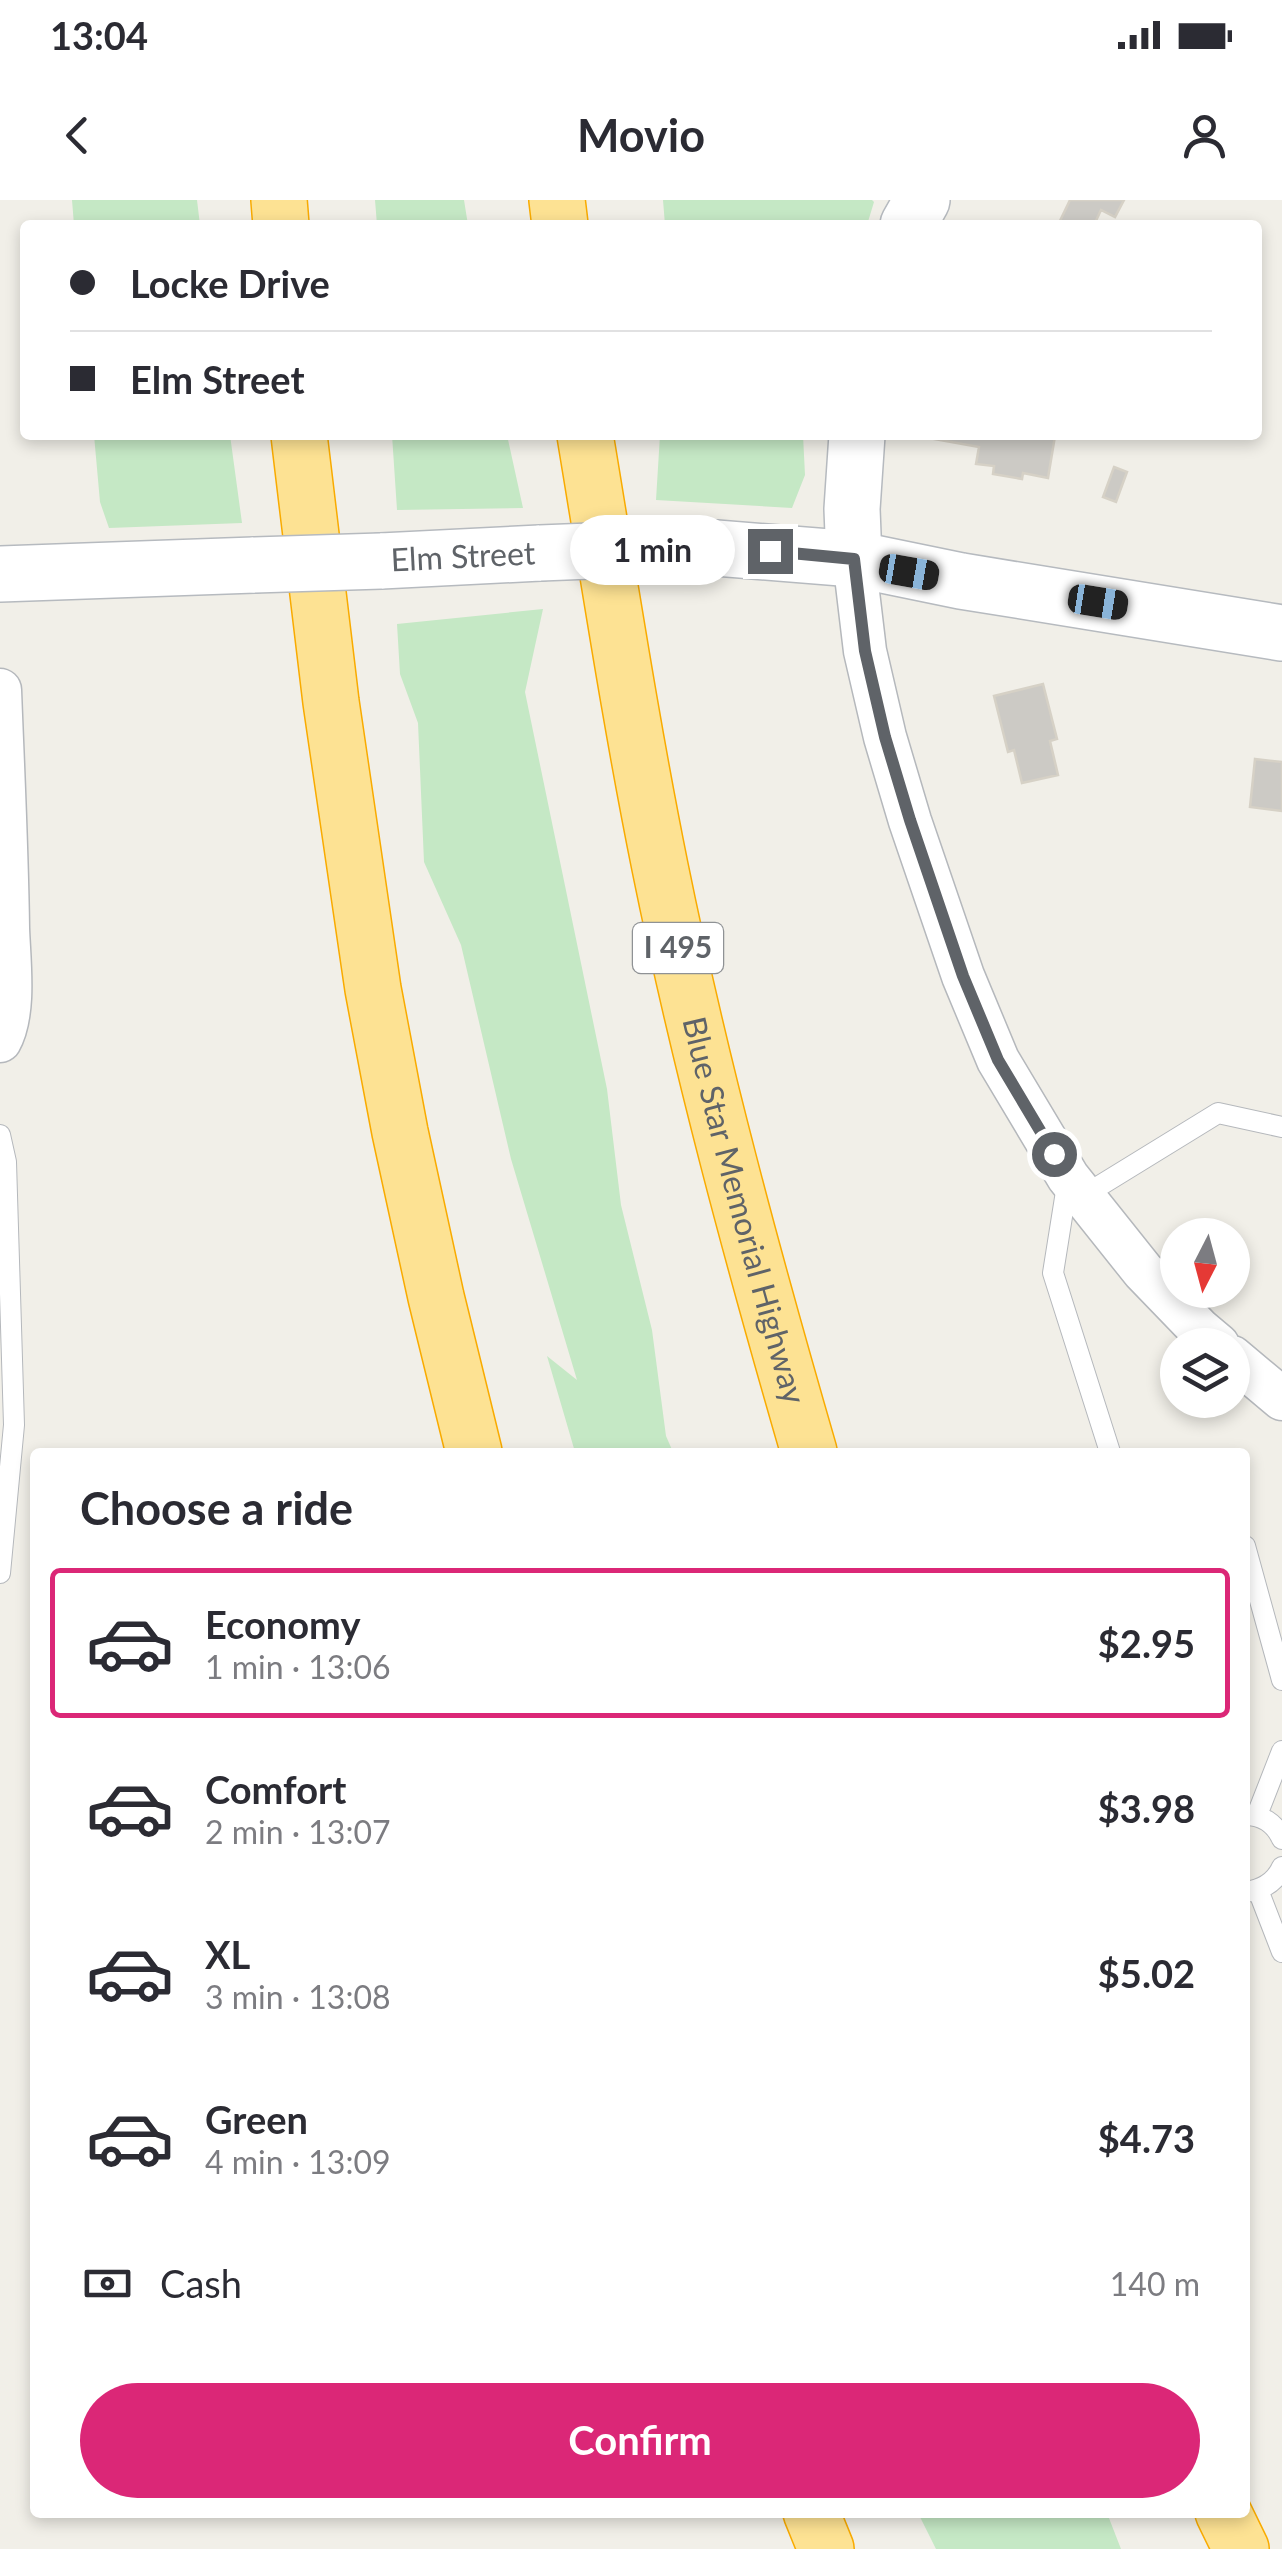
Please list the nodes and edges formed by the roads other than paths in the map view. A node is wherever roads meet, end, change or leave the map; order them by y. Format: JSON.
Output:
{"nodes":[{"id":1,"x":301,"y":440,"type":"edge"},
{"id":2,"x":586,"y":440,"type":"edge"},
{"id":3,"x":857,"y":440,"type":"edge"},
{"id":4,"x":854,"y":559,"type":"junction"},
{"id":5,"x":0,"y":574,"type":"edge"},
{"id":6,"x":1282,"y":633,"type":"edge"},
{"id":7,"x":0,"y":690,"type":"edge"},
{"id":8,"x":0,"y":1041,"type":"edge"},
{"id":9,"x":1282,"y":1127,"type":"edge"},
{"id":10,"x":0,"y":1136,"type":"edge"},
{"id":11,"x":1076,"y":1186,"type":"junction"},
{"id":12,"x":1198,"y":1328,"type":"edge"},
{"id":13,"x":1250,"y":1372,"type":"edge"},
{"id":14,"x":1282,"y":1400,"type":"edge"},
{"id":15,"x":473,"y":1448,"type":"edge"},
{"id":16,"x":809,"y":1448,"type":"edge"},
{"id":17,"x":1109,"y":1448,"type":"edge"},
{"id":18,"x":1250,"y":1564,"type":"edge"},
{"id":19,"x":0,"y":1572,"type":"edge"},
{"id":20,"x":1282,"y":1680,"type":"edge"},
{"id":21,"x":1282,"y":1750,"type":"edge"},
{"id":22,"x":1251,"y":1815,"type":"edge"},
{"id":23,"x":1282,"y":1839,"type":"edge"},
{"id":24,"x":1282,"y":1867,"type":"edge"},
{"id":25,"x":1251,"y":1891,"type":"edge"},
{"id":26,"x":1282,"y":1952,"type":"edge"},
{"id":27,"x":813,"y":2518,"type":"edge"},
{"id":28,"x":1227,"y":2518,"type":"edge"},
{"id":29,"x":826,"y":2549,"type":"edge"},
{"id":30,"x":1241,"y":2549,"type":"edge"}],
"edges":[{"from":1,"to":15,"type":"highway"},
{"from":2,"to":16,"type":"highway","name":"Blue Star Memorial Highway","number":"I 495"},
{"from":3,"to":4,"type":"street"},
{"from":4,"to":5,"type":"street","name":"Elm Street","bridge":true},
{"from":4,"to":6,"type":"street","name":"Elm Street"},
{"from":4,"to":11,"type":"street"},
{"from":7,"to":8,"type":"street"},
{"from":9,"to":11,"type":"lane"},
{"from":10,"to":19,"type":"lane"},
{"from":11,"to":12,"type":"street"},
{"from":11,"to":17,"type":"lane"},
{"from":13,"to":14,"type":"street"},
{"from":18,"to":20,"type":"lane"},
{"from":21,"to":22,"type":"lane"},
{"from":22,"to":23,"type":"lane"},
{"from":24,"to":25,"type":"lane"},
{"from":25,"to":26,"type":"lane"},
{"from":27,"to":29,"type":"highway"},
{"from":28,"to":30,"type":"highway"}]}
